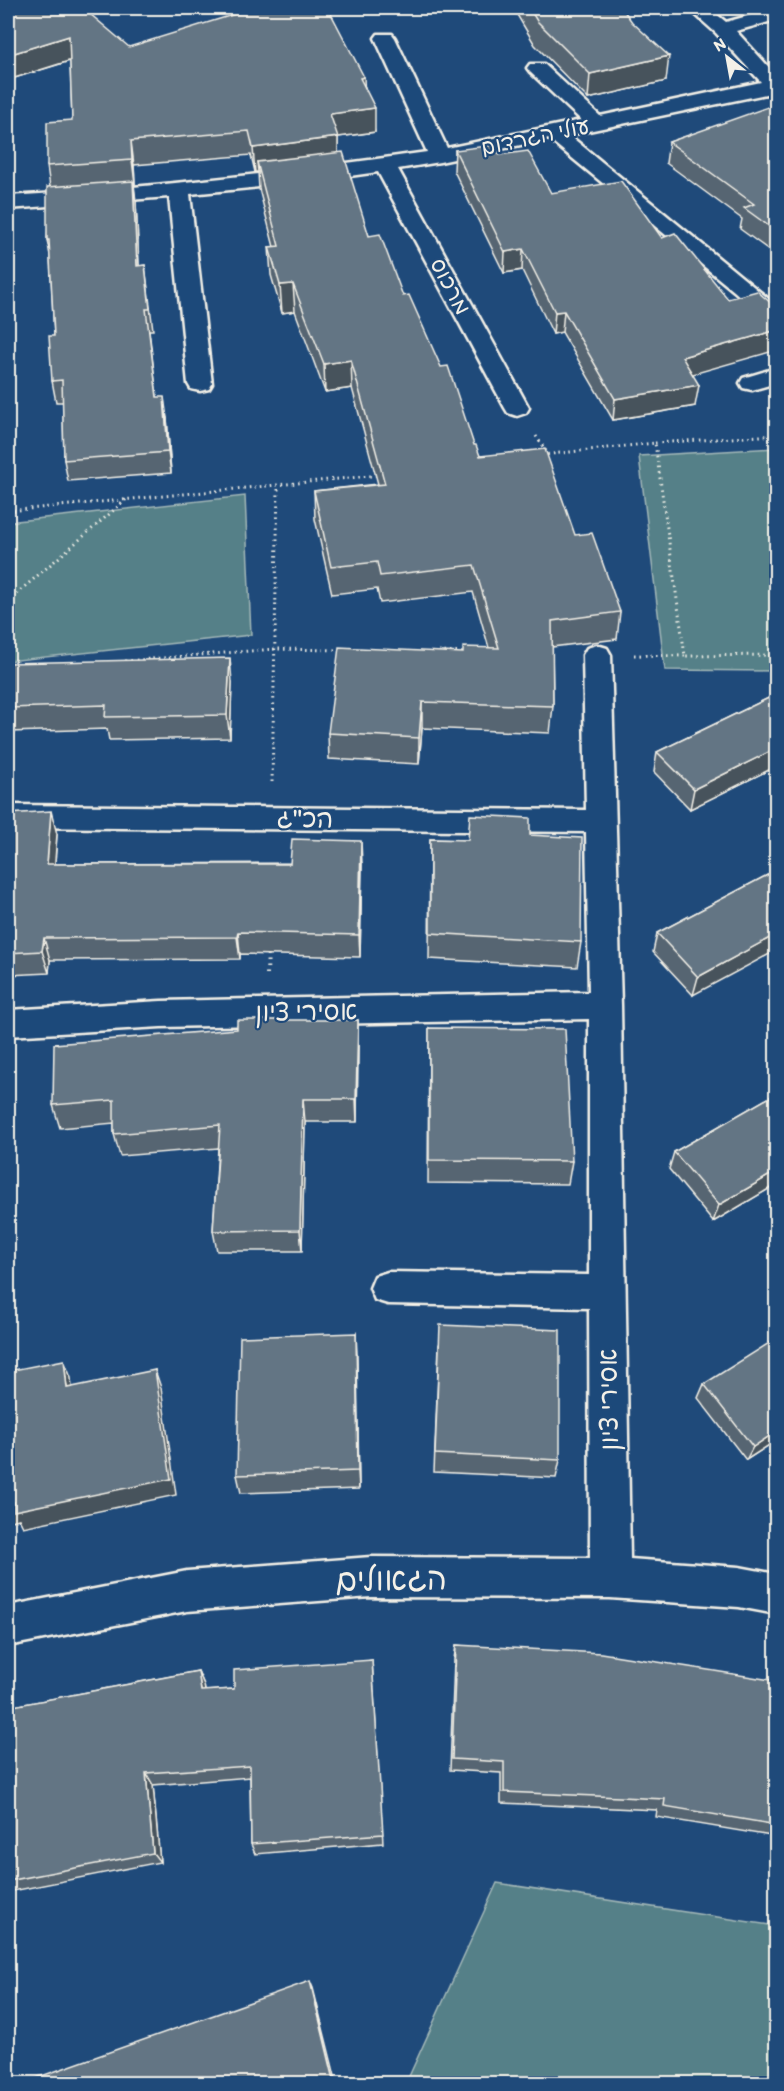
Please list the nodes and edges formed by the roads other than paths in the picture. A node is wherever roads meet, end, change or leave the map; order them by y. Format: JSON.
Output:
{"nodes":[{"id":1,"x":698,"y":8,"type":"edge"},
{"id":2,"x":777,"y":14,"type":"edge"},
{"id":3,"x":723,"y":29,"type":"junction"},
{"id":4,"x":385,"y":38,"type":"dead end"},
{"id":5,"x":537,"y":68,"type":"dead end"},
{"id":6,"x":776,"y":85,"type":"edge"},
{"id":7,"x":596,"y":123,"type":"junction"},
{"id":8,"x":553,"y":132,"type":"junction"},
{"id":9,"x":440,"y":156,"type":"junction"},
{"id":10,"x":386,"y":164,"type":"junction"},
{"id":11,"x":179,"y":189,"type":"junction"},
{"id":12,"x":8,"y":203,"type":"edge"},
{"id":13,"x":777,"y":317,"type":"edge"},
{"id":14,"x":777,"y":375,"type":"edge"},
{"id":15,"x":752,"y":383,"type":"dead end"},
{"id":16,"x":200,"y":384,"type":"dead end"},
{"id":17,"x":517,"y":408,"type":"dead end"},
{"id":18,"x":597,"y":655,"type":"road end"},
{"id":19,"x":8,"y":816,"type":"edge"},
{"id":20,"x":602,"y":821,"type":"junction"},
{"id":21,"x":605,"y":1005,"type":"junction"},
{"id":22,"x":8,"y":1023,"type":"edge"},
{"id":23,"x":388,"y":1288,"type":"dead end"},
{"id":24,"x":607,"y":1292,"type":"junction"},
{"id":25,"x":610,"y":1578,"type":"junction"},
{"id":26,"x":777,"y":1594,"type":"edge"},
{"id":27,"x":8,"y":1626,"type":"edge"}],
"edges":[{"from":1,"to":3,"type":"street"},
{"from":2,"to":3,"type":"street"},
{"from":3,"to":6,"type":"street"},
{"from":4,"to":9,"type":"street"},
{"from":5,"to":7,"type":"street"},
{"from":6,"to":7,"type":"street","name":"עולי הגרדום"},
{"from":7,"to":8,"type":"street","name":"עולי הגרדום"},
{"from":8,"to":9,"type":"street","name":"עולי הגרדום"},
{"from":8,"to":13,"type":"street"},
{"from":9,"to":10,"type":"street","name":"עולי הגרדום"},
{"from":10,"to":11,"type":"street","name":"עולי הגרדום"},
{"from":10,"to":17,"type":"street","name":"מרכוס"},
{"from":11,"to":12,"type":"street","name":"עולי הגרדום"},
{"from":11,"to":16,"type":"street"},
{"from":14,"to":15,"type":"street"},
{"from":18,"to":20,"type":"street","name":"אסירי ציון"},
{"from":19,"to":20,"type":"street","name":"הכ\"ג"},
{"from":20,"to":21,"type":"street","name":"אסירי ציון"},
{"from":21,"to":22,"type":"street","name":"אסירי ציון"},
{"from":21,"to":24,"type":"street","name":"אסירי ציון"},
{"from":23,"to":24,"type":"street"},
{"from":24,"to":25,"type":"street","name":"אסירי ציון"},
{"from":25,"to":26,"type":"street","name":"הגאולים"},
{"from":25,"to":27,"type":"street","name":"הגאולים"}]}
